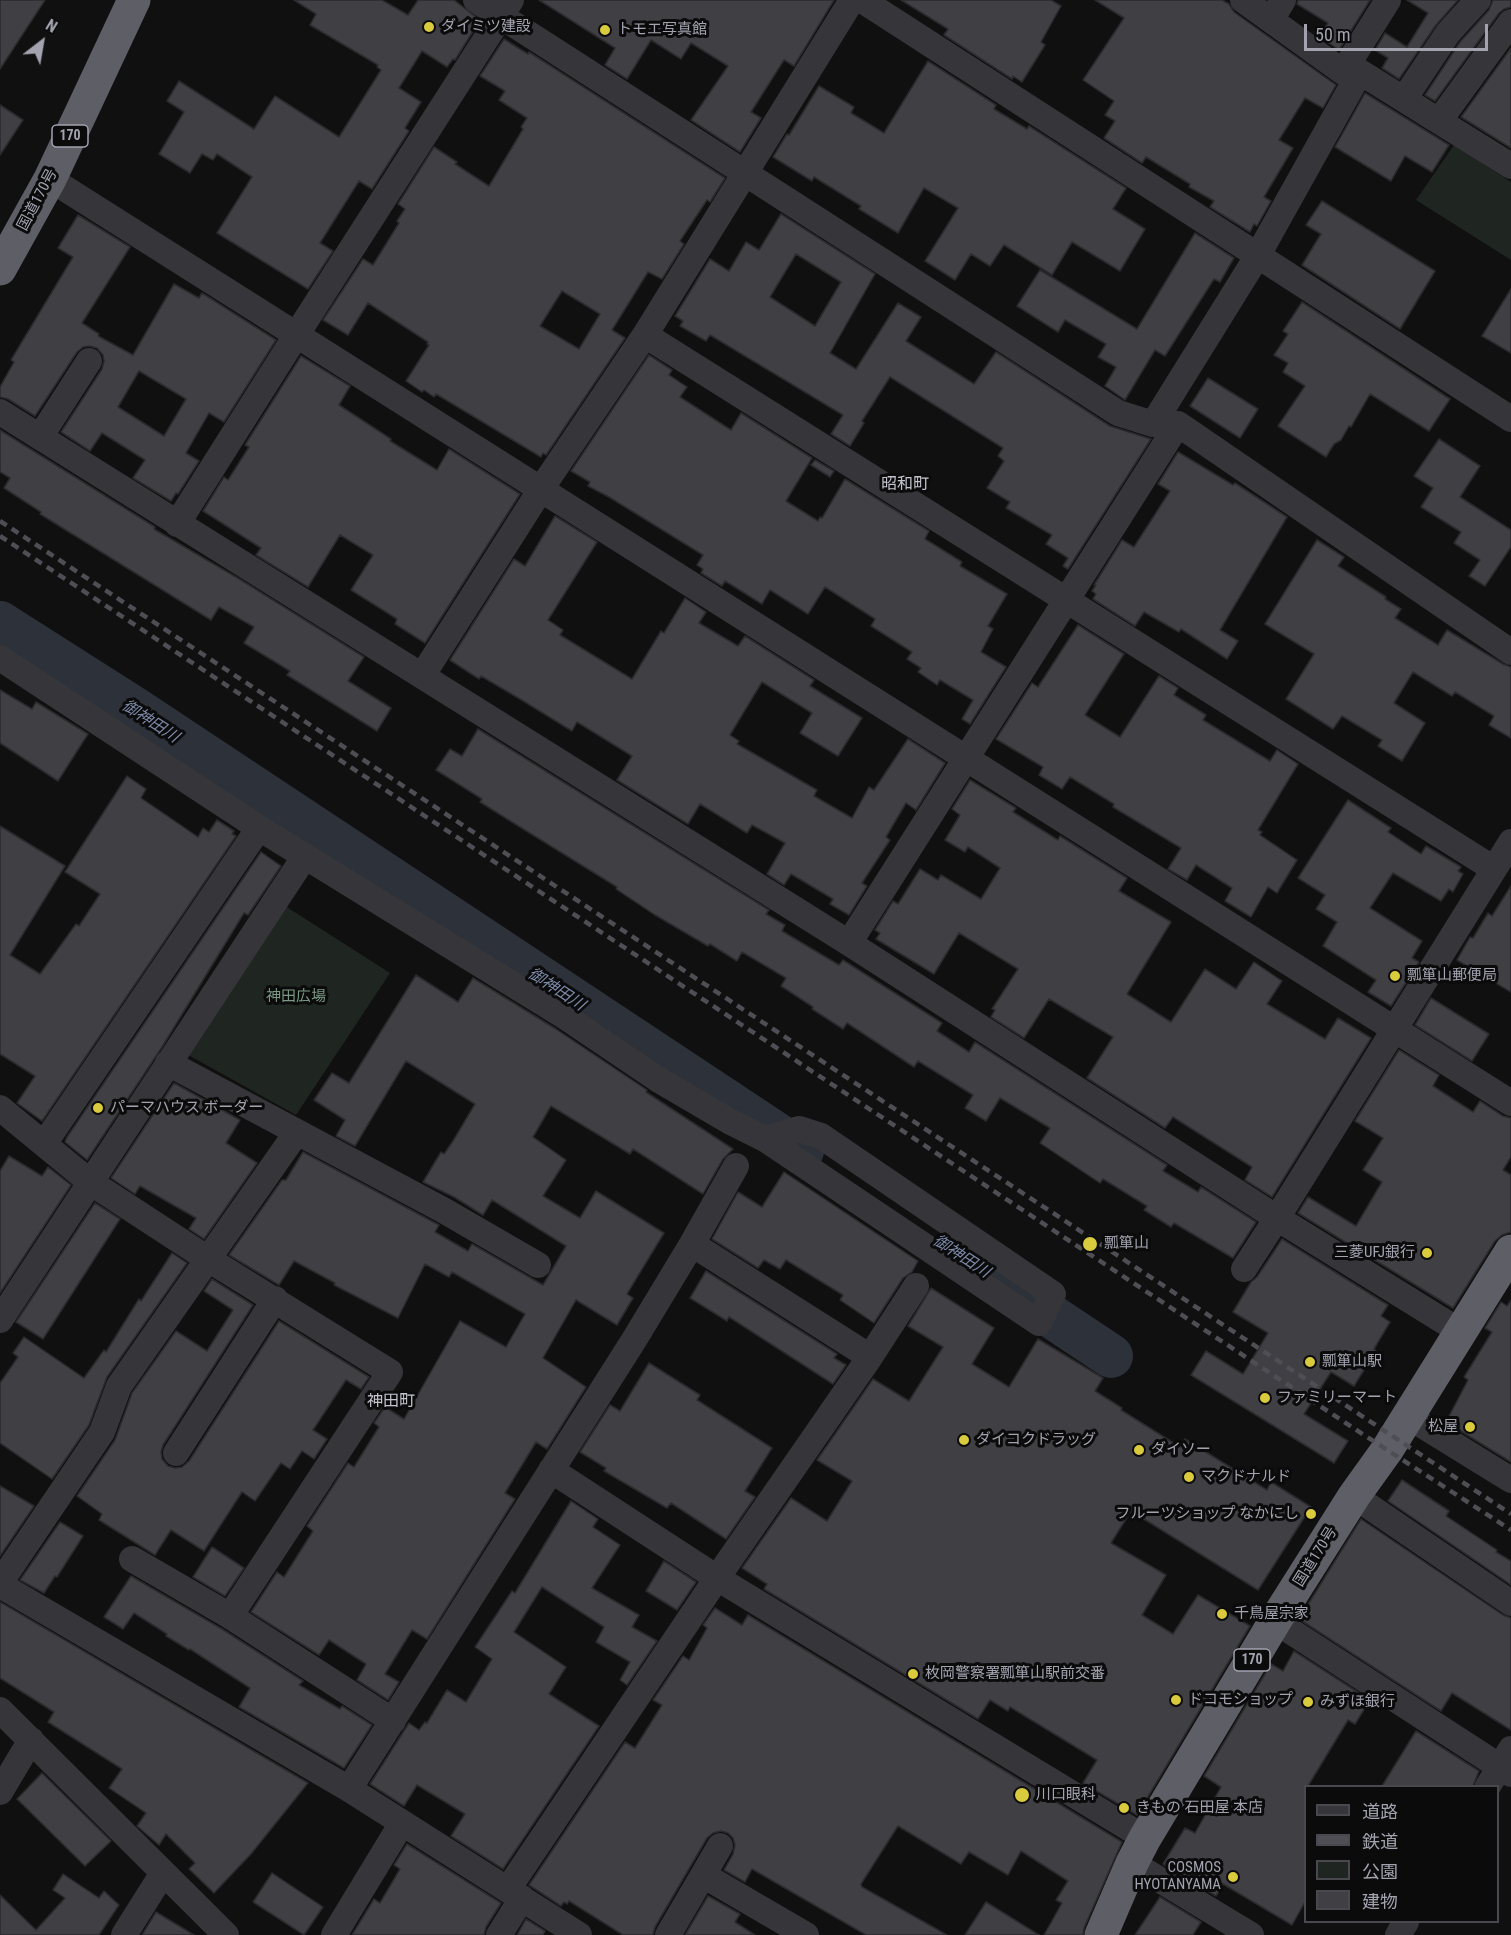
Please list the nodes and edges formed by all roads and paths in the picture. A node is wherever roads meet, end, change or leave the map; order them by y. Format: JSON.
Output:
{"nodes":[{"id":1,"x":134,"y":0,"type":"edge"},
{"id":2,"x":476,"y":0,"type":"edge"},
{"id":3,"x":852,"y":0,"type":"edge"},
{"id":4,"x":862,"y":0,"type":"edge"},
{"id":5,"x":1243,"y":0,"type":"edge"},
{"id":6,"x":1388,"y":0,"type":"edge"},
{"id":7,"x":1478,"y":0,"type":"edge"},
{"id":8,"x":506,"y":8,"type":"edge"},
{"id":9,"x":1277,"y":10,"type":"edge"},
{"id":10,"x":1511,"y":22,"type":"edge"},
{"id":11,"x":1352,"y":72,"type":"junction"},
{"id":12,"x":1404,"y":99,"type":"junction"},
{"id":13,"x":1439,"y":121,"type":"junction"},
{"id":14,"x":1508,"y":159,"type":"edge"},
{"id":15,"x":745,"y":174,"type":"junction"},
{"id":16,"x":50,"y":179,"type":"junction"},
{"id":17,"x":1257,"y":255,"type":"junction"},
{"id":18,"x":0,"y":269,"type":"edge"},
{"id":19,"x":297,"y":334,"type":"junction"},
{"id":20,"x":645,"y":335,"type":"junction"},
{"id":21,"x":89,"y":361,"type":"dead end"},
{"id":22,"x":0,"y":412,"type":"edge"},
{"id":23,"x":1511,"y":419,"type":"edge"},
{"id":24,"x":1153,"y":424,"type":"junction"},
{"id":25,"x":1178,"y":424,"type":"junction"},
{"id":26,"x":40,"y":437,"type":"junction"},
{"id":27,"x":541,"y":489,"type":"junction"},
{"id":28,"x":177,"y":524,"type":"junction"},
{"id":29,"x":1067,"y":600,"type":"junction"},
{"id":30,"x":1511,"y":652,"type":"edge"},
{"id":31,"x":0,"y":658,"type":"edge"},
{"id":32,"x":422,"y":676,"type":"junction"},
{"id":33,"x":966,"y":758,"type":"junction"},
{"id":34,"x":259,"y":828,"type":"junction"},
{"id":35,"x":1511,"y":842,"type":"edge"},
{"id":36,"x":305,"y":856,"type":"junction"},
{"id":37,"x":1494,"y":869,"type":"junction"},
{"id":38,"x":849,"y":943,"type":"junction"},
{"id":39,"x":1394,"y":1029,"type":"junction"},
{"id":40,"x":168,"y":1063,"type":"junction"},
{"id":41,"x":1511,"y":1103,"type":"edge"},
{"id":42,"x":0,"y":1108,"type":"edge"},
{"id":43,"x":297,"y":1132,"type":"junction"},
{"id":44,"x":769,"y":1137,"type":"junction"},
{"id":45,"x":44,"y":1144,"type":"junction"},
{"id":46,"x":736,"y":1166,"type":"dead end"},
{"id":47,"x":90,"y":1182,"type":"junction"},
{"id":48,"x":1277,"y":1218,"type":"junction"},
{"id":49,"x":692,"y":1244,"type":"junction"},
{"id":50,"x":1511,"y":1251,"type":"edge"},
{"id":51,"x":208,"y":1258,"type":"junction"},
{"id":52,"x":538,"y":1265,"type":"dead end"},
{"id":53,"x":1244,"y":1269,"type":"dead end"},
{"id":54,"x":916,"y":1286,"type":"dead end"},
{"id":55,"x":275,"y":1299,"type":"junction"},
{"id":56,"x":0,"y":1320,"type":"edge"},
{"id":57,"x":1461,"y":1332,"type":"junction"},
{"id":58,"x":870,"y":1357,"type":"junction"},
{"id":59,"x":1408,"y":1417,"type":"junction"},
{"id":60,"x":176,"y":1453,"type":"dead end"},
{"id":61,"x":551,"y":1470,"type":"junction"},
{"id":62,"x":1511,"y":1480,"type":"edge"},
{"id":63,"x":1354,"y":1496,"type":"junction"},
{"id":64,"x":132,"y":1559,"type":"dead end"},
{"id":65,"x":717,"y":1578,"type":"junction"},
{"id":66,"x":0,"y":1584,"type":"edge"},
{"id":67,"x":1511,"y":1603,"type":"edge"},
{"id":68,"x":231,"y":1616,"type":"junction"},
{"id":69,"x":1275,"y":1622,"type":"junction"},
{"id":70,"x":0,"y":1710,"type":"edge"},
{"id":71,"x":393,"y":1721,"type":"junction"},
{"id":72,"x":31,"y":1740,"type":"junction"},
{"id":73,"x":1502,"y":1769,"type":"edge"},
{"id":74,"x":349,"y":1789,"type":"junction"},
{"id":75,"x":0,"y":1792,"type":"edge"},
{"id":76,"x":402,"y":1823,"type":"junction"},
{"id":77,"x":720,"y":1846,"type":"dead end"},
{"id":78,"x":1146,"y":1863,"type":"junction"},
{"id":79,"x":163,"y":1873,"type":"junction"},
{"id":80,"x":703,"y":1875,"type":"junction"},
{"id":81,"x":515,"y":1894,"type":"junction"},
{"id":82,"x":124,"y":1935,"type":"edge"},
{"id":83,"x":226,"y":1935,"type":"edge"},
{"id":84,"x":334,"y":1935,"type":"edge"},
{"id":85,"x":499,"y":1935,"type":"edge"},
{"id":86,"x":579,"y":1935,"type":"edge"},
{"id":87,"x":668,"y":1935,"type":"edge"},
{"id":88,"x":806,"y":1935,"type":"edge"},
{"id":89,"x":1101,"y":1935,"type":"edge"},
{"id":90,"x":1251,"y":1935,"type":"edge"}],
"edges":[{"from":1,"to":16,"type":"highway","name":"国道170号","number":"170"},
{"from":2,"to":8,"type":"street"},
{"from":3,"to":15,"type":"street"},
{"from":4,"to":17,"type":"street"},
{"from":5,"to":9,"type":"street"},
{"from":6,"to":11,"type":"street"},
{"from":7,"to":12,"type":"street"},
{"from":8,"to":15,"type":"street"},
{"from":8,"to":19,"type":"street"},
{"from":9,"to":11,"type":"street"},
{"from":10,"to":13,"type":"street"},
{"from":11,"to":12,"type":"street"},
{"from":11,"to":17,"type":"street"},
{"from":12,"to":13,"type":"street"},
{"from":13,"to":14,"type":"street"},
{"from":15,"to":20,"type":"street"},
{"from":15,"to":24,"type":"street"},
{"from":16,"to":18,"type":"highway","name":"国道170号","number":"170"},
{"from":16,"to":19,"type":"street"},
{"from":17,"to":23,"type":"street"},
{"from":17,"to":24,"type":"street"},
{"from":19,"to":27,"type":"street"},
{"from":19,"to":28,"type":"street"},
{"from":20,"to":27,"type":"street"},
{"from":20,"to":29,"type":"street"},
{"from":21,"to":26,"type":"street"},
{"from":22,"to":26,"type":"street"},
{"from":24,"to":25,"type":"street"},
{"from":25,"to":29,"type":"street"},
{"from":25,"to":30,"type":"street"},
{"from":26,"to":28,"type":"street"},
{"from":27,"to":32,"type":"street"},
{"from":27,"to":33,"type":"street"},
{"from":28,"to":32,"type":"street"},
{"from":29,"to":33,"type":"street"},
{"from":29,"to":37,"type":"street"},
{"from":31,"to":34,"type":"street"},
{"from":32,"to":38,"type":"street"},
{"from":33,"to":38,"type":"street"},
{"from":33,"to":39,"type":"street"},
{"from":34,"to":36,"type":"street"},
{"from":34,"to":45,"type":"street"},
{"from":35,"to":37,"type":"street"},
{"from":36,"to":40,"type":"street"},
{"from":36,"to":44,"type":"street"},
{"from":37,"to":39,"type":"street"},
{"from":38,"to":48,"type":"street"},
{"from":39,"to":41,"type":"street"},
{"from":39,"to":48,"type":"street"},
{"from":40,"to":43,"type":"street"},
{"from":40,"to":47,"type":"street"},
{"from":42,"to":45,"type":"street"},
{"from":43,"to":51,"type":"street"},
{"from":43,"to":52,"type":"street"},
{"from":44,"to":44,"type":"street"},
{"from":45,"to":47,"type":"street"},
{"from":46,"to":49,"type":"street"},
{"from":47,"to":51,"type":"street"},
{"from":47,"to":56,"type":"street"},
{"from":48,"to":53,"type":"street"},
{"from":48,"to":57,"type":"street"},
{"from":49,"to":58,"type":"street"},
{"from":49,"to":61,"type":"street"},
{"from":50,"to":57,"type":"highway","name":"国道170号","number":"170"},
{"from":51,"to":55,"type":"street"},
{"from":51,"to":66,"type":"street"},
{"from":54,"to":58,"type":"street"},
{"from":55,"to":60,"type":"street"},
{"from":55,"to":68,"type":"street"},
{"from":57,"to":59,"type":"highway","name":"国道170号","number":"170"},
{"from":58,"to":65,"type":"street"},
{"from":59,"to":62,"type":"street"},
{"from":59,"to":63,"type":"highway","name":"国道170号","number":"170"},
{"from":61,"to":65,"type":"street"},
{"from":61,"to":71,"type":"street"},
{"from":63,"to":67,"type":"street"},
{"from":63,"to":69,"type":"highway","name":"国道170号","number":"170"},
{"from":64,"to":68,"type":"street"},
{"from":65,"to":78,"type":"street"},
{"from":65,"to":81,"type":"street"},
{"from":66,"to":74,"type":"street"},
{"from":68,"to":71,"type":"street"},
{"from":69,"to":73,"type":"street"},
{"from":69,"to":78,"type":"highway","name":"国道170号","number":"170"},
{"from":70,"to":72,"type":"street"},
{"from":71,"to":74,"type":"street"},
{"from":72,"to":75,"type":"street"},
{"from":72,"to":79,"type":"street"},
{"from":74,"to":76,"type":"street"},
{"from":76,"to":81,"type":"street"},
{"from":76,"to":84,"type":"street"},
{"from":77,"to":80,"type":"street"},
{"from":78,"to":89,"type":"highway","name":"国道170号","number":"170"},
{"from":78,"to":90,"type":"street"},
{"from":79,"to":82,"type":"street"},
{"from":79,"to":83,"type":"street"},
{"from":80,"to":87,"type":"street"},
{"from":80,"to":88,"type":"street"},
{"from":81,"to":85,"type":"street"},
{"from":81,"to":86,"type":"street"}]}
